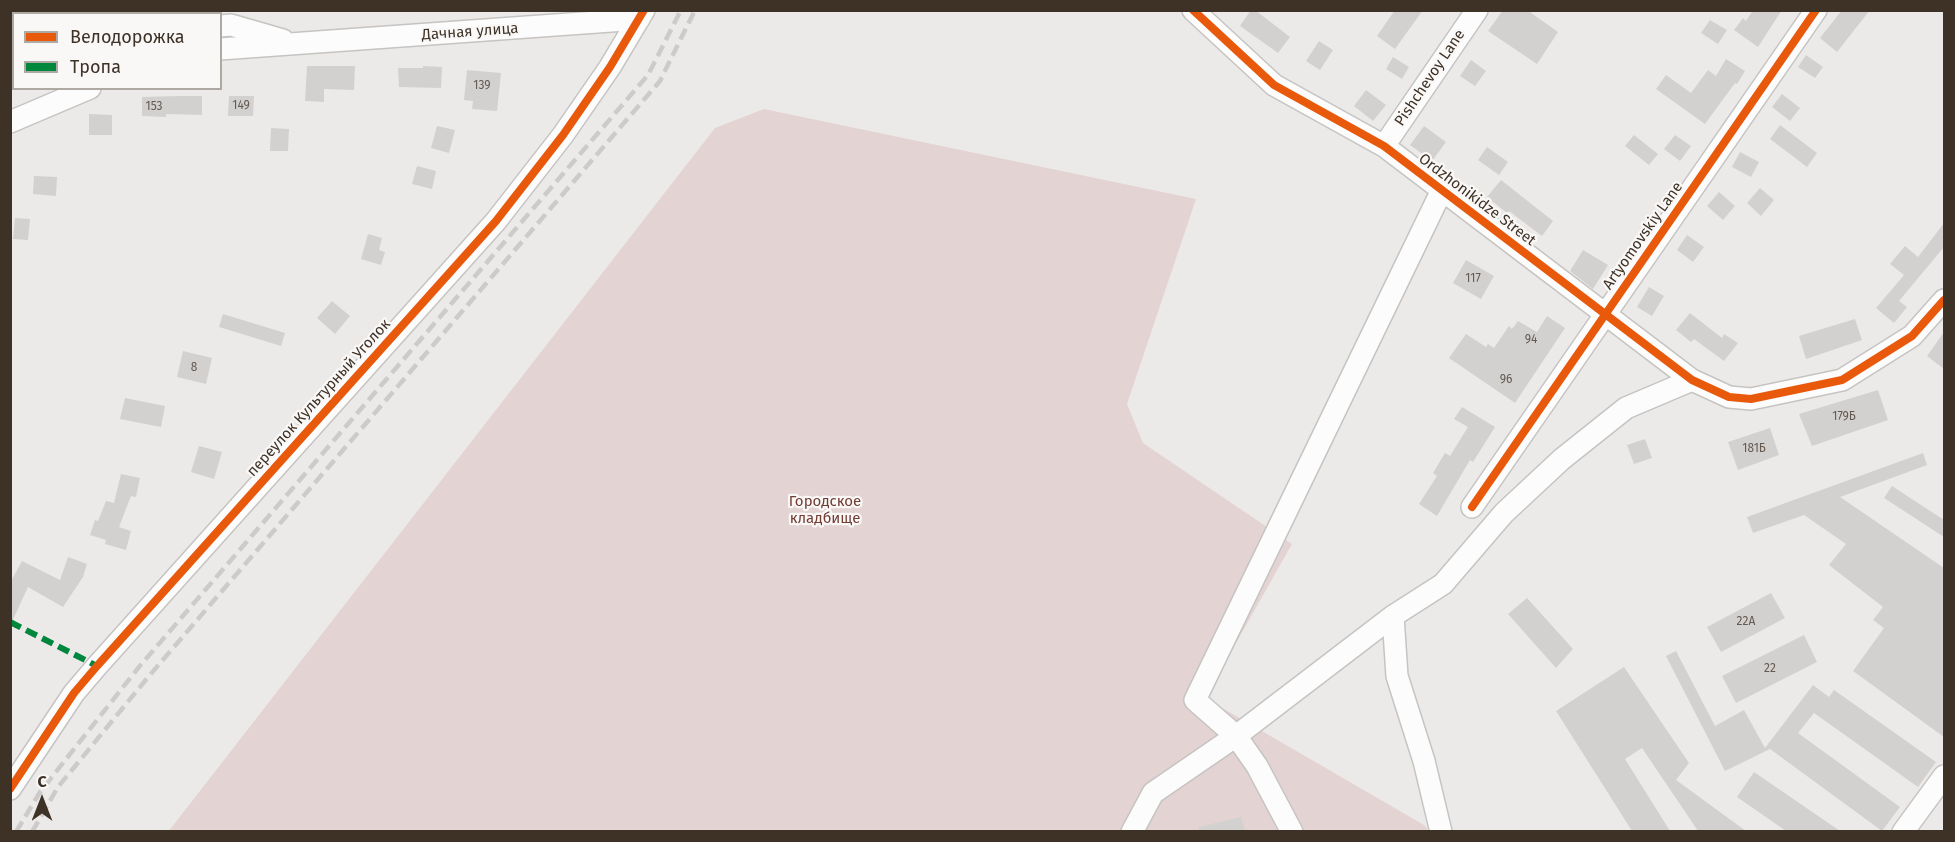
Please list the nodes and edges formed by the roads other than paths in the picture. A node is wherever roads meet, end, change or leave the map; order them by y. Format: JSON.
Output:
{"nodes":[{"id":1,"x":1477,"y":10,"type":"edge"},
{"id":2,"x":1816,"y":10,"type":"edge"},
{"id":3,"x":1199,"y":12,"type":"edge"},
{"id":4,"x":641,"y":15,"type":"edge"},
{"id":5,"x":222,"y":26,"type":"edge"},
{"id":6,"x":301,"y":45,"type":"junction"},
{"id":7,"x":222,"y":49,"type":"edge"},
{"id":8,"x":85,"y":90,"type":"edge"},
{"id":9,"x":10,"y":122,"type":"edge"},
{"id":10,"x":1384,"y":146,"type":"junction"},
{"id":11,"x":1442,"y":190,"type":"junction"},
{"id":12,"x":1944,"y":300,"type":"edge"},
{"id":13,"x":1605,"y":314,"type":"junction"},
{"id":14,"x":1692,"y":380,"type":"junction"},
{"id":15,"x":1472,"y":507,"type":"dead end"},
{"id":16,"x":1392,"y":616,"type":"junction"},
{"id":17,"x":1236,"y":736,"type":"junction"},
{"id":18,"x":1944,"y":776,"type":"edge"},
{"id":19,"x":10,"y":789,"type":"edge"},
{"id":20,"x":1132,"y":831,"type":"edge"},
{"id":21,"x":1292,"y":831,"type":"edge"},
{"id":22,"x":1441,"y":831,"type":"edge"},
{"id":23,"x":1903,"y":831,"type":"edge"}],
"edges":[{"from":1,"to":10,"type":"street","name":"Pishchevoy Lane"},
{"from":2,"to":13,"type":"street","name":"Artyomovskiy Lane"},
{"from":3,"to":10,"type":"street","name":"Ordzhonikidze Street"},
{"from":4,"to":6,"type":"street","name":"Дачная улица"},
{"from":4,"to":19,"type":"street","name":"переулок Культурный Уголок"},
{"from":5,"to":6,"type":"street","name":"Дачная улица"},
{"from":6,"to":7,"type":"street","name":"Дачная улица"},
{"from":8,"to":9,"type":"street"},
{"from":10,"to":11,"type":"street","name":"Ordzhonikidze Street"},
{"from":11,"to":13,"type":"street","name":"Ordzhonikidze Street"},
{"from":11,"to":17,"type":"street"},
{"from":12,"to":14,"type":"street","name":"Ordzhonikidze Street"},
{"from":13,"to":14,"type":"street","name":"Ordzhonikidze Street"},
{"from":13,"to":15,"type":"street","name":"Artyomovskiy Lane"},
{"from":14,"to":16,"type":"street"},
{"from":16,"to":17,"type":"street"},
{"from":16,"to":22,"type":"street"},
{"from":17,"to":20,"type":"street"},
{"from":17,"to":21,"type":"street"},
{"from":18,"to":23,"type":"street"}]}
